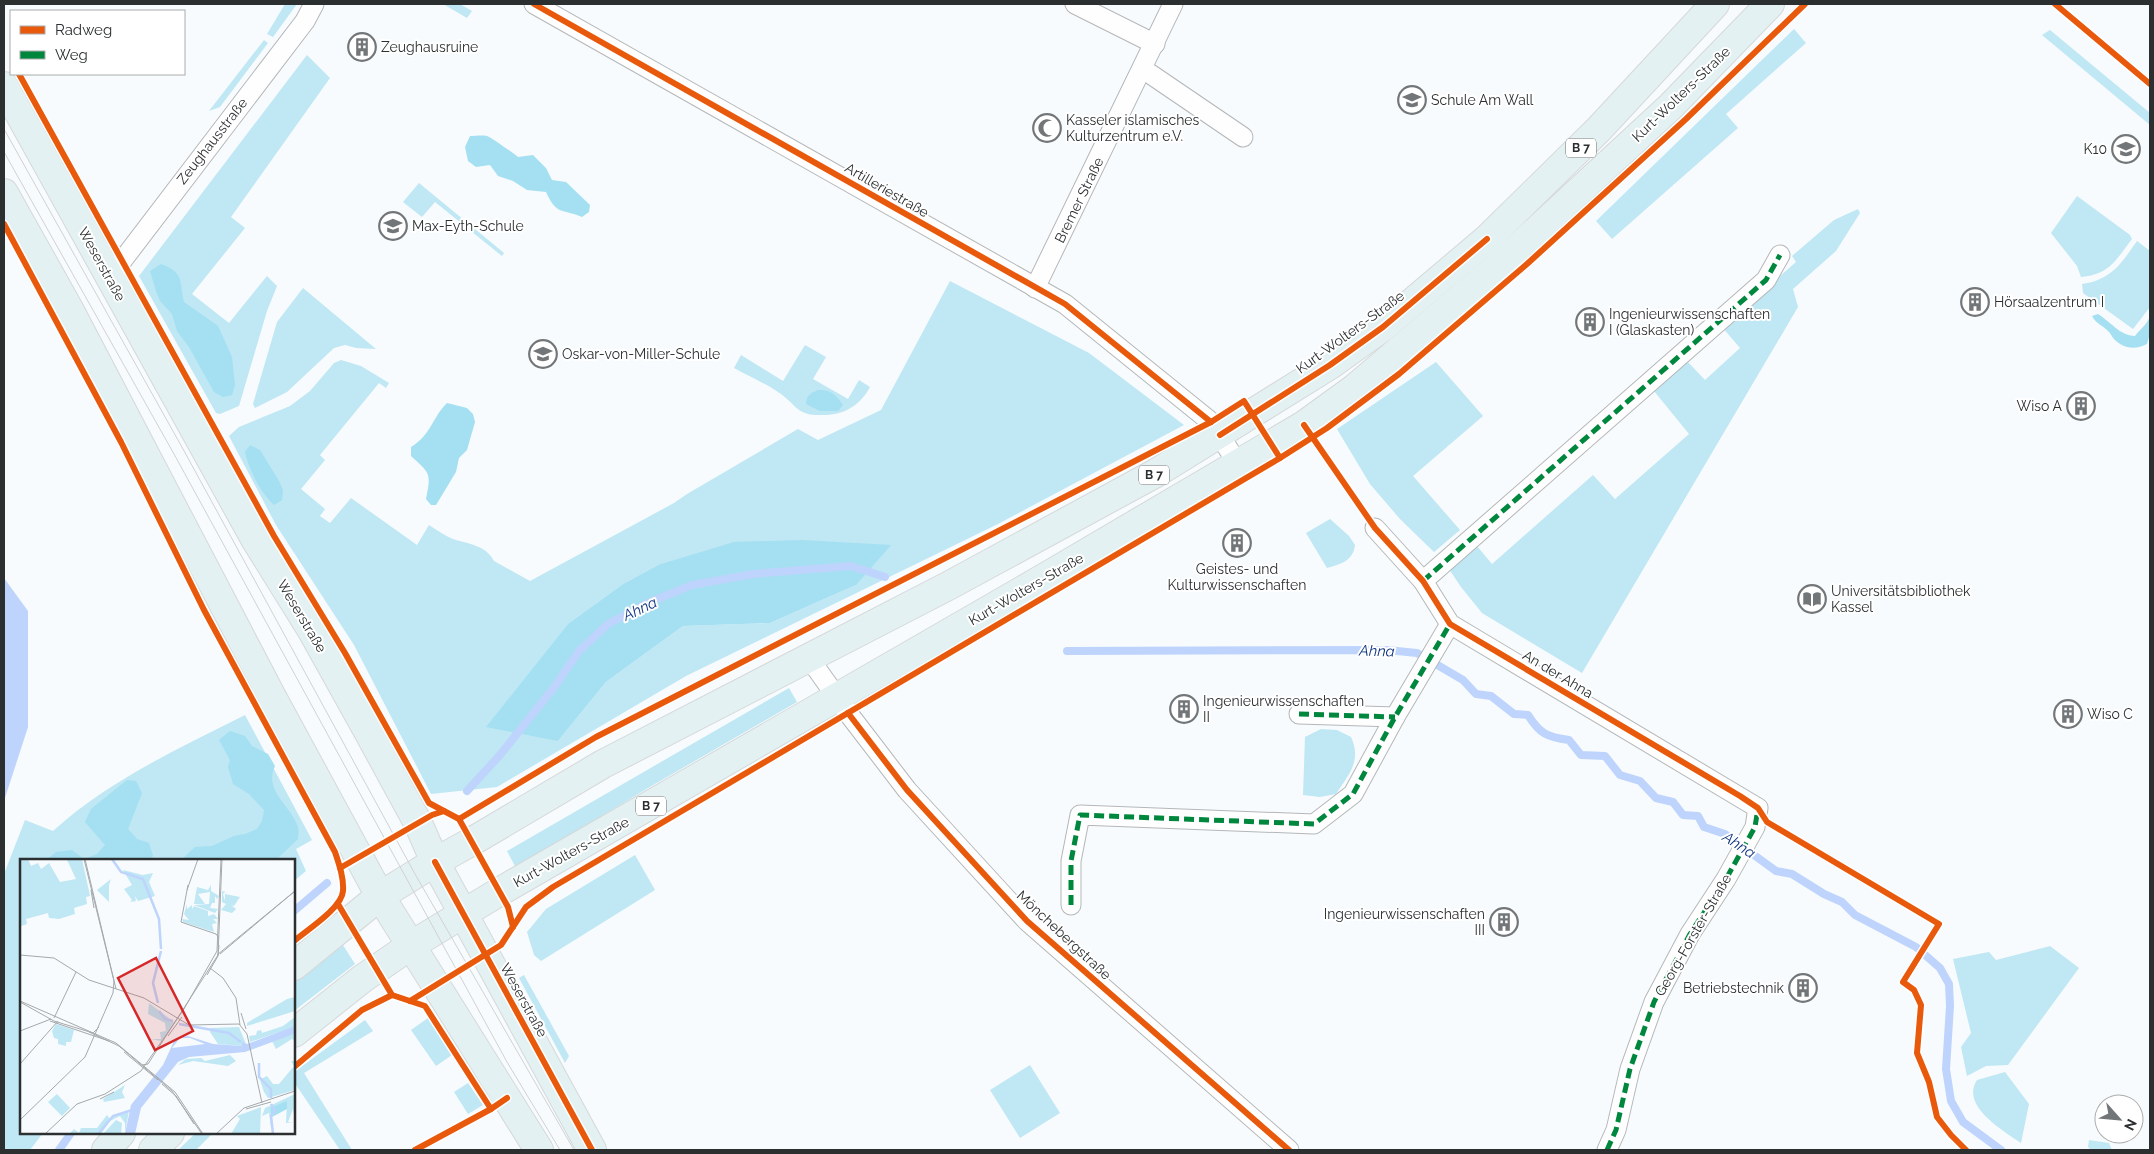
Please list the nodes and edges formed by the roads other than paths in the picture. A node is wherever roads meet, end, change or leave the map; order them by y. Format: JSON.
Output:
{"nodes":[{"id":1,"x":314,"y":4,"type":"edge"},
{"id":2,"x":534,"y":4,"type":"edge"},
{"id":3,"x":1075,"y":4,"type":"edge"},
{"id":4,"x":1174,"y":4,"type":"edge"},
{"id":5,"x":1715,"y":4,"type":"edge"},
{"id":6,"x":1770,"y":4,"type":"edge"},
{"id":7,"x":1155,"y":44,"type":"junction"},
{"id":8,"x":1143,"y":69,"type":"junction"},
{"id":9,"x":4,"y":86,"type":"edge"},
{"id":10,"x":1243,"y":137,"type":"dead end"},
{"id":11,"x":4,"y":193,"type":"edge"},
{"id":12,"x":1780,"y":256,"type":"dead end"},
{"id":13,"x":109,"y":278,"type":"junction"},
{"id":14,"x":1035,"y":288,"type":"junction"},
{"id":15,"x":1220,"y":435,"type":"junction"},
{"id":16,"x":1238,"y":464,"type":"junction"},
{"id":17,"x":1375,"y":528,"type":"dead end"},
{"id":18,"x":1424,"y":581,"type":"junction"},
{"id":19,"x":1450,"y":624,"type":"junction"},
{"id":20,"x":809,"y":658,"type":"junction"},
{"id":21,"x":837,"y":697,"type":"junction"},
{"id":22,"x":1299,"y":714,"type":"dead end"},
{"id":23,"x":1394,"y":717,"type":"junction"},
{"id":24,"x":1758,"y":808,"type":"joint"},
{"id":25,"x":435,"y":862,"type":"junction"},
{"id":26,"x":380,"y":896,"type":"junction"},
{"id":27,"x":1071,"y":905,"type":"dead end"},
{"id":28,"x":464,"y":914,"type":"junction"},
{"id":29,"x":410,"y":946,"type":"junction"},
{"id":30,"x":295,"y":965,"type":"edge"},
{"id":31,"x":295,"y":1032,"type":"edge"},
{"id":32,"x":120,"y":1134,"type":"edge"},
{"id":33,"x":169,"y":1134,"type":"edge"},
{"id":34,"x":106,"y":1150,"type":"edge"},
{"id":35,"x":153,"y":1150,"type":"edge"},
{"id":36,"x":539,"y":1150,"type":"edge"},
{"id":37,"x":592,"y":1150,"type":"edge"},
{"id":38,"x":1289,"y":1150,"type":"edge"},
{"id":39,"x":1607,"y":1150,"type":"edge"}],
"edges":[{"from":1,"to":13,"type":"street","name":"Zeughausstraße"},
{"from":2,"to":14,"type":"street","name":"Artilleriestraße"},
{"from":3,"to":7,"type":"street"},
{"from":4,"to":7,"type":"street","name":"Bremer Straße"},
{"from":5,"to":15,"type":"main road","name":"Kurt-Wolters-Straße","number":"B 7"},
{"from":6,"to":16,"type":"main road","name":"Kurt-Wolters-Straße","number":"B 7"},
{"from":7,"to":8,"type":"street","name":"Bremer Straße"},
{"from":8,"to":10,"type":"street"},
{"from":8,"to":14,"type":"street","name":"Bremer Straße"},
{"from":9,"to":13,"type":"main road","name":"Weserstraße"},
{"from":11,"to":26,"type":"main road"},
{"from":12,"to":18,"type":"street"},
{"from":13,"to":25,"type":"main road","name":"Weserstraße"},
{"from":14,"to":15,"type":"street","name":"Artilleriestraße"},
{"from":15,"to":16,"type":"street","name":"Artilleriestraße"},
{"from":15,"to":20,"type":"main road","name":"Kurt-Wolters-Straße","number":"B 7"},
{"from":16,"to":21,"type":"main road","name":"Kurt-Wolters-Straße","number":"B 7"},
{"from":17,"to":18,"type":"street","name":"An der Ahna"},
{"from":18,"to":19,"type":"street","name":"An der Ahna"},
{"from":19,"to":23,"type":"street"},
{"from":19,"to":24,"type":"street","name":"An der Ahna"},
{"from":20,"to":21,"type":"street","name":"Mönchebergstraße"},
{"from":20,"to":25,"type":"main road","name":"Kurt-Wolters-Straße","number":"B 7"},
{"from":21,"to":28,"type":"main road","name":"Kurt-Wolters-Straße","number":"B 7"},
{"from":21,"to":38,"type":"street","name":"Mönchebergstraße"},
{"from":22,"to":23,"type":"street"},
{"from":23,"to":27,"type":"street"},
{"from":24,"to":39,"type":"street","name":"Georg-Forster-Straße"},
{"from":25,"to":26,"type":"main road","name":"Kurt-Wolters-Straße","number":"B 7"},
{"from":25,"to":28,"type":"main road","name":"Weserstraße"},
{"from":26,"to":29,"type":"main road"},
{"from":26,"to":30,"type":"main road","number":"B 7"},
{"from":28,"to":29,"type":"main road","name":"Kurt-Wolters-Straße","number":"B 7"},
{"from":28,"to":37,"type":"main road","name":"Weserstraße"},
{"from":29,"to":31,"type":"main road","number":"B 7"},
{"from":29,"to":36,"type":"main road"},
{"from":32,"to":34,"type":"main road"},
{"from":33,"to":35,"type":"main road"}]}
